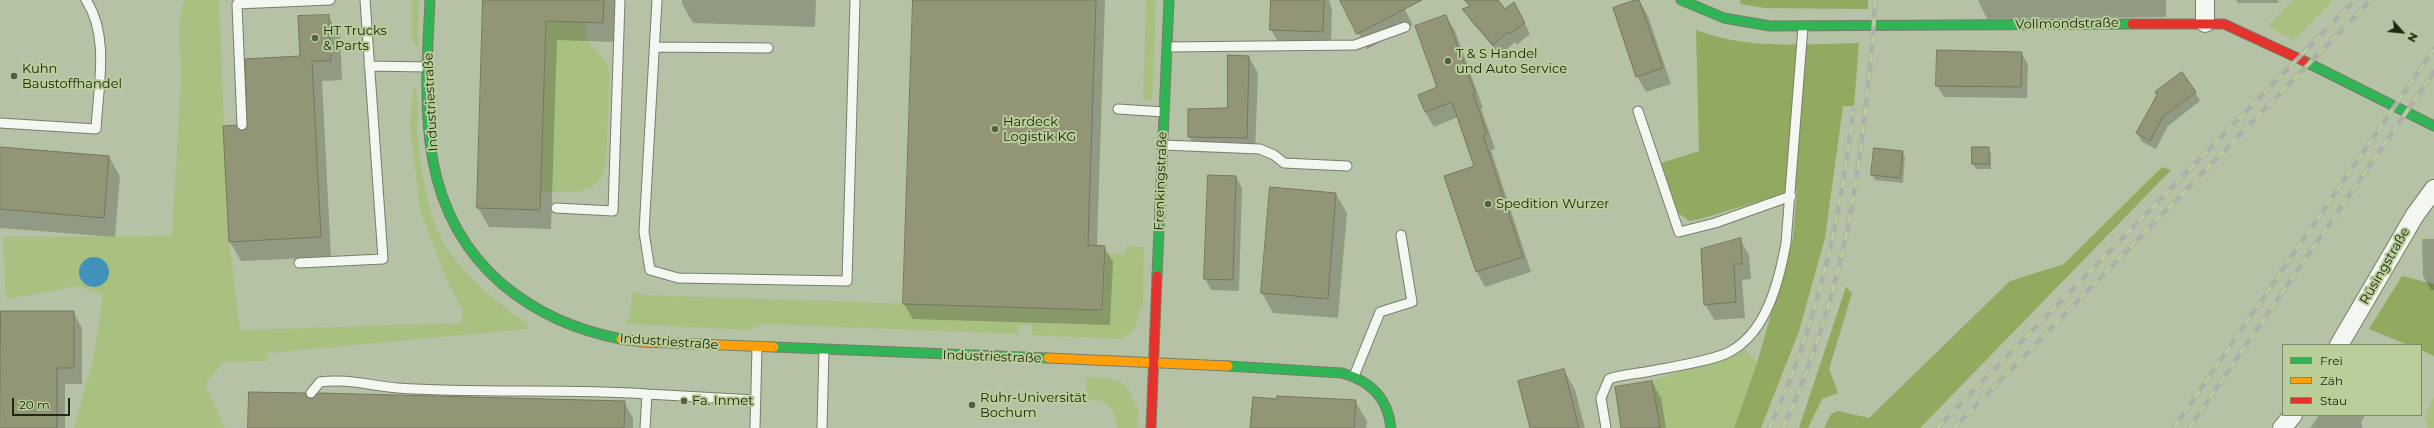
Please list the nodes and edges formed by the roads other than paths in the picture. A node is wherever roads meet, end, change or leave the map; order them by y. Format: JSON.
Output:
{"nodes":[{"id":1,"x":86,"y":0,"type":"edge"},
{"id":2,"x":330,"y":0,"type":"edge"},
{"id":3,"x":365,"y":0,"type":"edge"},
{"id":4,"x":430,"y":0,"type":"edge"},
{"id":5,"x":620,"y":0,"type":"edge"},
{"id":6,"x":657,"y":0,"type":"edge"},
{"id":7,"x":855,"y":0,"type":"edge"},
{"id":8,"x":1169,"y":0,"type":"edge"},
{"id":9,"x":1681,"y":0,"type":"edge"},
{"id":10,"x":2205,"y":0,"type":"edge"},
{"id":11,"x":2205,"y":23,"type":"junction"},
{"id":12,"x":1405,"y":27,"type":"dead end"},
{"id":13,"x":1803,"y":27,"type":"junction"},
{"id":14,"x":656,"y":47,"type":"junction"},
{"id":15,"x":1167,"y":47,"type":"junction"},
{"id":16,"x":768,"y":48,"type":"dead end"},
{"id":17,"x":369,"y":66,"type":"junction"},
{"id":18,"x":427,"y":67,"type":"junction"},
{"id":19,"x":1118,"y":109,"type":"dead end"},
{"id":20,"x":1638,"y":111,"type":"dead end"},
{"id":21,"x":1164,"y":112,"type":"junction"},
{"id":22,"x":0,"y":123,"type":"edge"},
{"id":23,"x":242,"y":125,"type":"dead end"},
{"id":24,"x":2434,"y":126,"type":"edge"},
{"id":25,"x":1163,"y":145,"type":"junction"},
{"id":26,"x":1347,"y":166,"type":"dead end"},
{"id":27,"x":2434,"y":189,"type":"edge"},
{"id":28,"x":1791,"y":196,"type":"junction"},
{"id":29,"x":556,"y":208,"type":"dead end"},
{"id":30,"x":1401,"y":235,"type":"dead end"},
{"id":31,"x":299,"y":263,"type":"dead end"},
{"id":32,"x":2340,"y":344,"type":"edge"},
{"id":33,"x":757,"y":347,"type":"junction"},
{"id":34,"x":824,"y":350,"type":"junction"},
{"id":35,"x":1155,"y":362,"type":"junction"},
{"id":36,"x":1354,"y":376,"type":"junction"},
{"id":37,"x":311,"y":393,"type":"dead end"},
{"id":38,"x":647,"y":394,"type":"junction"},
{"id":39,"x":755,"y":400,"type":"junction"},
{"id":40,"x":2292,"y":416,"type":"edge"},
{"id":41,"x":645,"y":428,"type":"edge"},
{"id":42,"x":755,"y":428,"type":"edge"},
{"id":43,"x":822,"y":428,"type":"edge"},
{"id":44,"x":1151,"y":428,"type":"edge"},
{"id":45,"x":1392,"y":428,"type":"edge"},
{"id":46,"x":1606,"y":428,"type":"edge"},
{"id":47,"x":2282,"y":428,"type":"edge"}],
"edges":[{"from":1,"to":22,"type":"lane"},
{"from":2,"to":23,"type":"lane"},
{"from":3,"to":17,"type":"lane"},
{"from":4,"to":18,"type":"street","name":"Industriestraße"},
{"from":5,"to":29,"type":"lane"},
{"from":6,"to":14,"type":"lane"},
{"from":7,"to":14,"type":"lane"},
{"from":8,"to":15,"type":"street","name":"Frenkingstraße"},
{"from":9,"to":13,"type":"street","name":"Vollmondstraße"},
{"from":10,"to":11,"type":"street"},
{"from":11,"to":13,"type":"street","name":"Vollmondstraße"},
{"from":11,"to":24,"type":"street","name":"Vollmondstraße"},
{"from":12,"to":15,"type":"lane"},
{"from":13,"to":28,"type":"lane"},
{"from":14,"to":16,"type":"lane"},
{"from":15,"to":21,"type":"street","name":"Frenkingstraße"},
{"from":17,"to":18,"type":"lane"},
{"from":17,"to":31,"type":"lane"},
{"from":18,"to":33,"type":"street","name":"Industriestraße"},
{"from":19,"to":21,"type":"lane"},
{"from":20,"to":28,"type":"lane"},
{"from":21,"to":25,"type":"street","name":"Frenkingstraße"},
{"from":25,"to":26,"type":"lane"},
{"from":25,"to":35,"type":"street","name":"Frenkingstraße"},
{"from":27,"to":32,"type":"street","name":"Rüsingstraße"},
{"from":28,"to":46,"type":"lane"},
{"from":30,"to":36,"type":"lane"},
{"from":33,"to":34,"type":"street","name":"Industriestraße"},
{"from":33,"to":39,"type":"lane"},
{"from":34,"to":35,"type":"street","name":"Industriestraße"},
{"from":34,"to":43,"type":"lane"},
{"from":35,"to":36,"type":"street"},
{"from":35,"to":44,"type":"street","name":"Frenkingstraße"},
{"from":36,"to":45,"type":"street"},
{"from":37,"to":38,"type":"lane"},
{"from":38,"to":39,"type":"lane"},
{"from":38,"to":41,"type":"lane"},
{"from":39,"to":42,"type":"lane"},
{"from":40,"to":47,"type":"street"}]}
